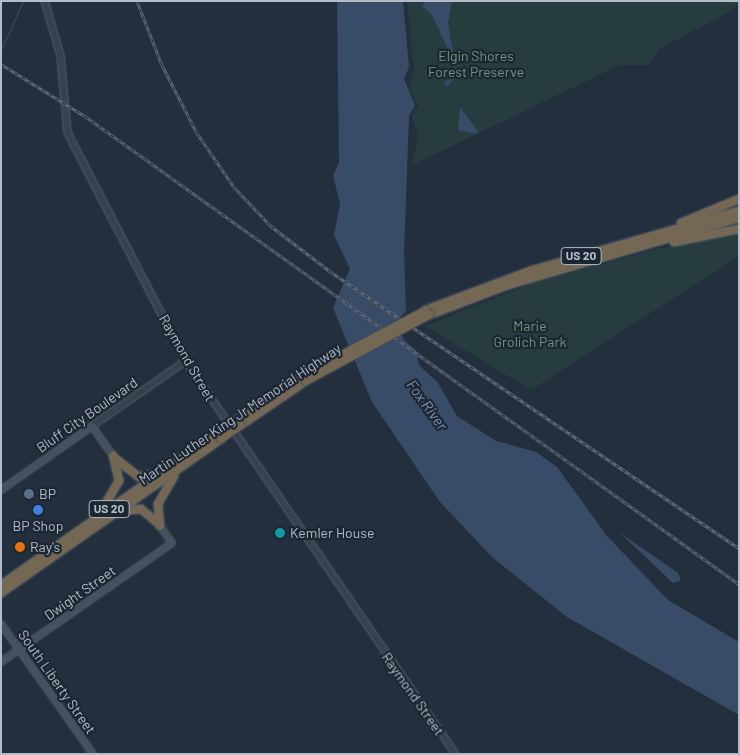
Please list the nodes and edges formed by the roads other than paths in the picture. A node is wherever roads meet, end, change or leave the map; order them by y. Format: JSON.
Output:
{"nodes":[{"id":1,"x":45,"y":1,"type":"edge"},
{"id":2,"x":739,"y":198,"type":"edge"},
{"id":3,"x":739,"y":211,"type":"edge"},
{"id":4,"x":739,"y":218,"type":"edge"},
{"id":5,"x":739,"y":229,"type":"edge"},
{"id":6,"x":617,"y":246,"type":"junction"},
{"id":7,"x":627,"y":250,"type":"junction"},
{"id":8,"x":428,"y":313,"type":"junction"},
{"id":9,"x":186,"y":361,"type":"junction"},
{"id":10,"x":92,"y":426,"type":"junction"},
{"id":11,"x":220,"y":436,"type":"junction"},
{"id":12,"x":113,"y":456,"type":"junction"},
{"id":13,"x":188,"y":462,"type":"junction"},
{"id":14,"x":162,"y":472,"type":"junction"},
{"id":15,"x":1,"y":490,"type":"edge"},
{"id":16,"x":113,"y":515,"type":"junction"},
{"id":17,"x":87,"y":524,"type":"junction"},
{"id":18,"x":160,"y":526,"type":"junction"},
{"id":19,"x":58,"y":550,"type":"junction"},
{"id":20,"x":30,"y":569,"type":"junction"},
{"id":21,"x":1,"y":585,"type":"edge"},
{"id":22,"x":1,"y":593,"type":"edge"},
{"id":23,"x":1,"y":624,"type":"edge"},
{"id":24,"x":19,"y":650,"type":"junction"},
{"id":25,"x":1,"y":662,"type":"edge"},
{"id":26,"x":93,"y":754,"type":"edge"},
{"id":27,"x":456,"y":754,"type":"edge"}],
"edges":[{"from":1,"to":9,"type":"street","name":"Raymond Street"},
{"from":2,"to":6,"type":"highway"},
{"from":3,"to":6,"type":"highway","name":"Martin Luther King Jr Memorial Highway","number":"US 20"},
{"from":4,"to":7,"type":"highway","name":"Martin Luther King Jr Memorial Highway","number":"US 20"},
{"from":5,"to":7,"type":"highway"},
{"from":6,"to":8,"type":"highway","name":"Martin Luther King Jr Memorial Highway","number":"US 20"},
{"from":7,"to":8,"type":"highway","name":"Martin Luther King Jr Memorial Highway","number":"US 20"},
{"from":8,"to":11,"type":"highway","name":"Martin Luther King Jr Memorial Highway","number":"US 20","bridge":true},
{"from":9,"to":10,"type":"street","name":"Bluff City Boulevard"},
{"from":9,"to":27,"type":"street","name":"Raymond Street"},
{"from":10,"to":12,"type":"main road"},
{"from":10,"to":15,"type":"main road","name":"Bluff City Boulevard"},
{"from":11,"to":13,"type":"highway","name":"Martin Luther King Jr Memorial Highway","number":"US 20"},
{"from":11,"to":14,"type":"highway","name":"Martin Luther King Jr Memorial Highway","number":"US 20"},
{"from":12,"to":14,"type":"highway"},
{"from":12,"to":17,"type":"highway"},
{"from":13,"to":16,"type":"highway","name":"Martin Luther King Jr Memorial Highway","number":"US 20"},
{"from":13,"to":18,"type":"highway"},
{"from":14,"to":17,"type":"highway","name":"Martin Luther King Jr Memorial Highway","number":"US 20"},
{"from":16,"to":18,"type":"highway"},
{"from":16,"to":19,"type":"highway","name":"Martin Luther King Jr Memorial Highway","number":"US 20"},
{"from":17,"to":19,"type":"highway","name":"Martin Luther King Jr Memorial Highway","number":"US 20"},
{"from":18,"to":24,"type":"main road","name":"Dwight Street"},
{"from":19,"to":20,"type":"highway","name":"Martin Luther King Jr Memorial Highway","number":"US 20"},
{"from":20,"to":21,"type":"highway","name":"Martin Luther King Jr Memorial Highway","number":"US 20"},
{"from":20,"to":22,"type":"highway","name":"Martin Luther King Jr Memorial Highway","number":"US 20"},
{"from":23,"to":24,"type":"main road","name":"South Liberty Street"},
{"from":24,"to":25,"type":"main road","name":"Dwight Street"},
{"from":24,"to":26,"type":"main road","name":"South Liberty Street"}]}
